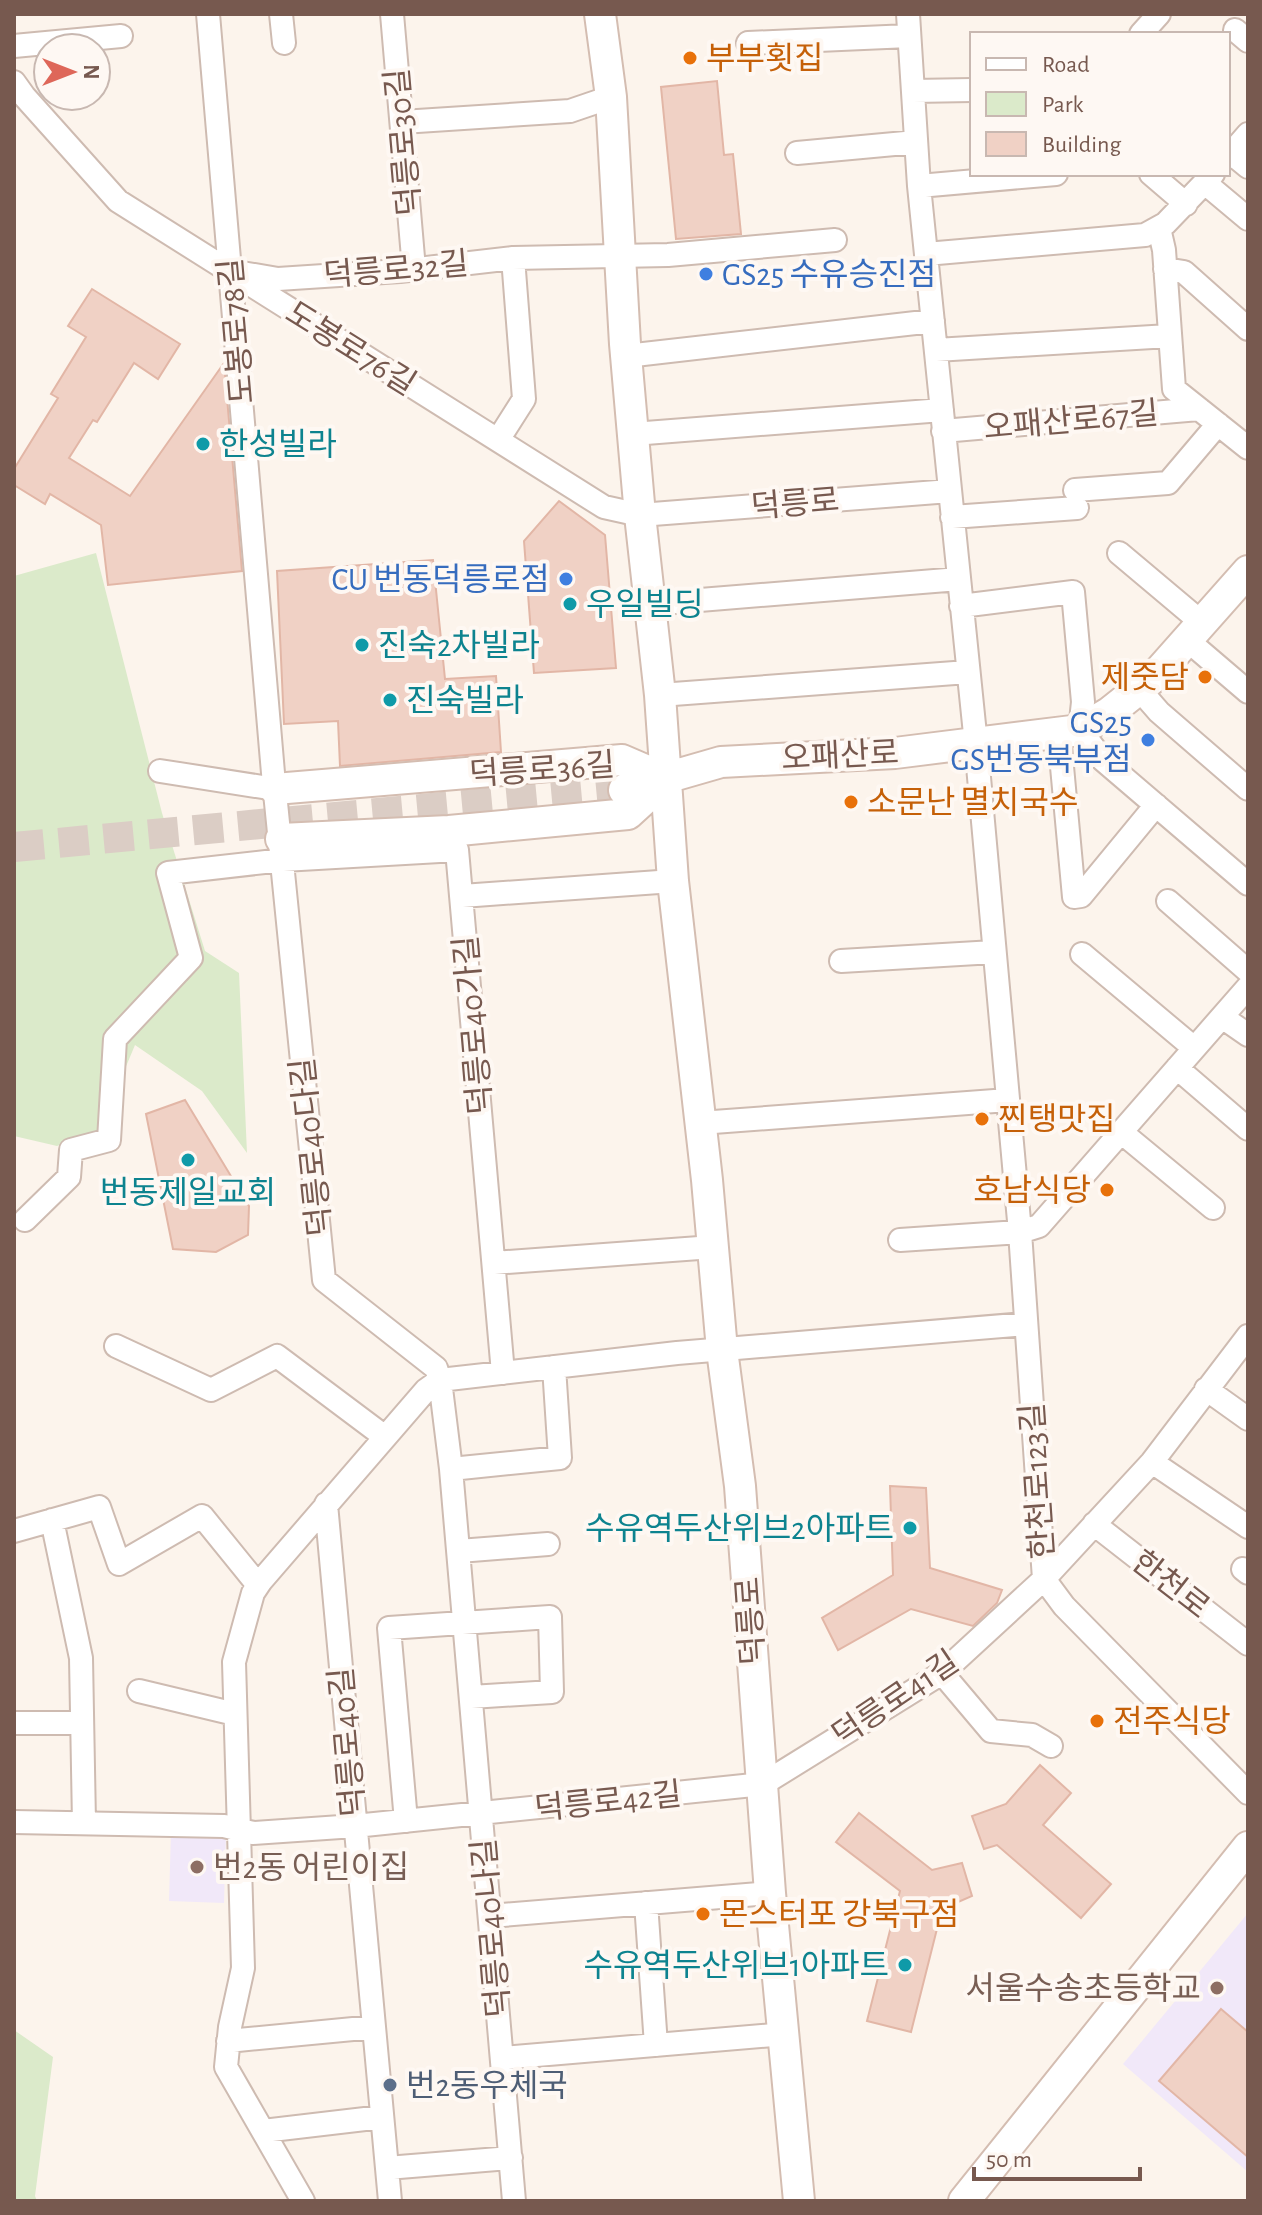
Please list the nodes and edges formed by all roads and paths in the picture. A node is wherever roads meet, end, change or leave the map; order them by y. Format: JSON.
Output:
{"nodes":[{"id":1,"x":208,"y":14,"type":"edge"},
{"id":2,"x":281,"y":14,"type":"edge"},
{"id":3,"x":392,"y":14,"type":"edge"},
{"id":4,"x":600,"y":14,"type":"edge"},
{"id":5,"x":1159,"y":14,"type":"edge"},
{"id":6,"x":908,"y":25,"type":"edge"},
{"id":7,"x":1143,"y":32,"type":"edge"},
{"id":8,"x":121,"y":36,"type":"dead end"},
{"id":9,"x":284,"y":43,"type":"dead end"},
{"id":10,"x":748,"y":43,"type":"dead end"},
{"id":11,"x":14,"y":46,"type":"edge"},
{"id":12,"x":14,"y":83,"type":"edge"},
{"id":13,"x":970,"y":90,"type":"edge"},
{"id":14,"x":913,"y":91,"type":"junction"},
{"id":15,"x":611,"y":97,"type":"junction"},
{"id":16,"x":402,"y":122,"type":"junction"},
{"id":17,"x":916,"y":142,"type":"junction"},
{"id":18,"x":797,"y":153,"type":"dead end"},
{"id":19,"x":1033,"y":176,"type":"edge"},
{"id":20,"x":1153,"y":176,"type":"edge"},
{"id":21,"x":1209,"y":178,"type":"edge"},
{"id":22,"x":919,"y":186,"type":"junction"},
{"id":23,"x":1186,"y":204,"type":"junction"},
{"id":24,"x":1248,"y":219,"type":"edge"},
{"id":25,"x":1159,"y":228,"type":"junction"},
{"id":26,"x":835,"y":240,"type":"dead end"},
{"id":27,"x":620,"y":254,"type":"junction"},
{"id":28,"x":926,"y":254,"type":"junction"},
{"id":29,"x":513,"y":258,"type":"junction"},
{"id":30,"x":414,"y":269,"type":"junction"},
{"id":31,"x":1165,"y":269,"type":"junction"},
{"id":32,"x":231,"y":271,"type":"junction"},
{"id":33,"x":933,"y":321,"type":"junction"},
{"id":34,"x":1248,"y":329,"type":"edge"},
{"id":35,"x":1169,"y":336,"type":"junction"},
{"id":36,"x":936,"y":350,"type":"junction"},
{"id":37,"x":626,"y":356,"type":"junction"},
{"id":38,"x":1199,"y":409,"type":"junction"},
{"id":39,"x":942,"y":421,"type":"junction"},
{"id":40,"x":1218,"y":424,"type":"junction"},
{"id":41,"x":633,"y":434,"type":"junction"},
{"id":42,"x":498,"y":440,"type":"junction"},
{"id":43,"x":1248,"y":448,"type":"edge"},
{"id":44,"x":950,"y":491,"type":"junction"},
{"id":45,"x":640,"y":515,"type":"junction"},
{"id":46,"x":952,"y":517,"type":"junction"},
{"id":47,"x":1119,"y":553,"type":"dead end"},
{"id":48,"x":1248,"y":571,"type":"edge"},
{"id":49,"x":959,"y":579,"type":"junction"},
{"id":50,"x":651,"y":604,"type":"junction"},
{"id":51,"x":961,"y":606,"type":"junction"},
{"id":52,"x":1193,"y":631,"type":"junction"},
{"id":53,"x":968,"y":672,"type":"junction"},
{"id":54,"x":1139,"y":689,"type":"junction"},
{"id":55,"x":1248,"y":692,"type":"edge"},
{"id":56,"x":660,"y":695,"type":"junction"},
{"id":57,"x":1070,"y":732,"type":"junction"},
{"id":58,"x":976,"y":744,"type":"junction"},
{"id":59,"x":160,"y":771,"type":"dead end"},
{"id":60,"x":666,"y":779,"type":"junction"},
{"id":61,"x":275,"y":789,"type":"junction"},
{"id":62,"x":1248,"y":789,"type":"edge"},
{"id":63,"x":624,"y":790,"type":"tunnel mouth"},
{"id":64,"x":1156,"y":805,"type":"junction"},
{"id":65,"x":282,"y":849,"type":"junction"},
{"id":66,"x":673,"y":881,"type":"junction"},
{"id":67,"x":1248,"y":884,"type":"edge"},
{"id":68,"x":462,"y":896,"type":"junction"},
{"id":69,"x":1168,"y":901,"type":"dead end"},
{"id":70,"x":994,"y":952,"type":"junction"},
{"id":71,"x":1082,"y":954,"type":"dead end"},
{"id":72,"x":841,"y":961,"type":"dead end"},
{"id":73,"x":1248,"y":971,"type":"edge"},
{"id":74,"x":1248,"y":987,"type":"edge"},
{"id":75,"x":1222,"y":1017,"type":"junction"},
{"id":76,"x":1248,"y":1035,"type":"edge"},
{"id":77,"x":1194,"y":1048,"type":"junction"},
{"id":78,"x":1177,"y":1068,"type":"junction"},
{"id":79,"x":1008,"y":1100,"type":"junction"},
{"id":80,"x":700,"y":1123,"type":"junction"},
{"id":81,"x":1248,"y":1129,"type":"edge"},
{"id":82,"x":1121,"y":1132,"type":"junction"},
{"id":83,"x":1213,"y":1208,"type":"dead end"},
{"id":84,"x":25,"y":1220,"type":"dead end"},
{"id":85,"x":1020,"y":1232,"type":"junction"},
{"id":86,"x":900,"y":1240,"type":"dead end"},
{"id":87,"x":713,"y":1247,"type":"junction"},
{"id":88,"x":494,"y":1263,"type":"junction"},
{"id":89,"x":1026,"y":1324,"type":"junction"},
{"id":90,"x":1245,"y":1343,"type":"edge"},
{"id":91,"x":116,"y":1346,"type":"dead end"},
{"id":92,"x":722,"y":1350,"type":"junction"},
{"id":93,"x":554,"y":1367,"type":"junction"},
{"id":94,"x":503,"y":1373,"type":"junction"},
{"id":95,"x":440,"y":1380,"type":"junction"},
{"id":96,"x":1206,"y":1389,"type":"junction"},
{"id":97,"x":1248,"y":1419,"type":"edge"},
{"id":98,"x":385,"y":1437,"type":"junction"},
{"id":99,"x":1152,"y":1462,"type":"junction"},
{"id":100,"x":451,"y":1469,"type":"junction"},
{"id":101,"x":326,"y":1504,"type":"junction"},
{"id":102,"x":52,"y":1520,"type":"junction"},
{"id":103,"x":1094,"y":1524,"type":"junction"},
{"id":104,"x":1248,"y":1527,"type":"edge"},
{"id":105,"x":14,"y":1531,"type":"edge"},
{"id":106,"x":548,"y":1544,"type":"dead end"},
{"id":107,"x":459,"y":1551,"type":"junction"},
{"id":108,"x":1044,"y":1579,"type":"junction"},
{"id":109,"x":258,"y":1585,"type":"junction"},
{"id":110,"x":465,"y":1623,"type":"junction"},
{"id":111,"x":1248,"y":1644,"type":"edge"},
{"id":112,"x":942,"y":1673,"type":"junction"},
{"id":113,"x":139,"y":1691,"type":"dead end"},
{"id":114,"x":471,"y":1697,"type":"junction"},
{"id":115,"x":235,"y":1714,"type":"junction"},
{"id":116,"x":14,"y":1723,"type":"edge"},
{"id":117,"x":82,"y":1723,"type":"junction"},
{"id":118,"x":1051,"y":1746,"type":"dead end"},
{"id":119,"x":763,"y":1784,"type":"junction"},
{"id":120,"x":1248,"y":1793,"type":"edge"},
{"id":121,"x":481,"y":1813,"type":"junction"},
{"id":122,"x":406,"y":1821,"type":"junction"},
{"id":123,"x":14,"y":1822,"type":"edge"},
{"id":124,"x":84,"y":1823,"type":"junction"},
{"id":125,"x":355,"y":1826,"type":"junction"},
{"id":126,"x":238,"y":1830,"type":"junction"},
{"id":127,"x":1248,"y":1847,"type":"edge"},
{"id":128,"x":770,"y":1893,"type":"junction"},
{"id":129,"x":646,"y":1903,"type":"junction"},
{"id":130,"x":490,"y":1916,"type":"junction"},
{"id":131,"x":374,"y":2027,"type":"junction"},
{"id":132,"x":785,"y":2034,"type":"junction"},
{"id":133,"x":228,"y":2041,"type":"junction"},
{"id":134,"x":656,"y":2045,"type":"junction"},
{"id":135,"x":502,"y":2058,"type":"junction"},
{"id":136,"x":382,"y":2117,"type":"junction"},
{"id":137,"x":263,"y":2131,"type":"junction"},
{"id":138,"x":511,"y":2158,"type":"junction"},
{"id":139,"x":387,"y":2168,"type":"junction"},
{"id":140,"x":303,"y":2201,"type":"edge"},
{"id":141,"x":390,"y":2201,"type":"edge"},
{"id":142,"x":514,"y":2201,"type":"edge"},
{"id":143,"x":799,"y":2201,"type":"edge"},
{"id":144,"x":964,"y":2201,"type":"edge"}],
"edges":[{"from":1,"to":32,"type":"street","name":"도봉로78길"},
{"from":2,"to":9,"type":"street"},
{"from":3,"to":16,"type":"street","name":"덕릉로30길"},
{"from":4,"to":15,"type":"main road","name":"덕릉로"},
{"from":5,"to":7,"type":"street"},
{"from":6,"to":10,"type":"street","name":"오패산로67길"},
{"from":6,"to":14,"type":"street","name":"오패산로67길"},
{"from":8,"to":11,"type":"street"},
{"from":12,"to":32,"type":"street","name":"도봉로76길"},
{"from":13,"to":14,"type":"street"},
{"from":14,"to":17,"type":"street","name":"오패산로67길"},
{"from":15,"to":16,"type":"street"},
{"from":15,"to":27,"type":"main road","name":"덕릉로"},
{"from":16,"to":30,"type":"street","name":"덕릉로30길"},
{"from":17,"to":18,"type":"street"},
{"from":17,"to":22,"type":"street","name":"오패산로67길"},
{"from":19,"to":22,"type":"street"},
{"from":20,"to":23,"type":"street"},
{"from":21,"to":23,"type":"street"},
{"from":21,"to":24,"type":"street"},
{"from":22,"to":28,"type":"street","name":"오패산로67길"},
{"from":23,"to":25,"type":"street"},
{"from":25,"to":28,"type":"street"},
{"from":25,"to":31,"type":"street"},
{"from":26,"to":27,"type":"street"},
{"from":27,"to":29,"type":"street","name":"덕릉로32길"},
{"from":27,"to":37,"type":"main road","name":"덕릉로"},
{"from":28,"to":33,"type":"street","name":"오패산로67길"},
{"from":29,"to":30,"type":"street","name":"덕릉로32길"},
{"from":29,"to":42,"type":"street","name":"덕릉로32길"},
{"from":30,"to":32,"type":"street","name":"덕릉로32길"},
{"from":31,"to":34,"type":"street"},
{"from":31,"to":35,"type":"street"},
{"from":32,"to":42,"type":"street","name":"도봉로76길"},
{"from":32,"to":61,"type":"street","name":"도봉로78길"},
{"from":33,"to":36,"type":"street","name":"오패산로67길"},
{"from":33,"to":37,"type":"street"},
{"from":35,"to":36,"type":"street"},
{"from":35,"to":38,"type":"street"},
{"from":36,"to":39,"type":"street","name":"오패산로67길"},
{"from":37,"to":41,"type":"main road","name":"덕릉로"},
{"from":38,"to":39,"type":"street","name":"오패산로67길"},
{"from":38,"to":40,"type":"street"},
{"from":39,"to":41,"type":"street"},
{"from":39,"to":44,"type":"street","name":"오패산로67길"},
{"from":40,"to":43,"type":"street"},
{"from":40,"to":46,"type":"street"},
{"from":41,"to":45,"type":"main road","name":"덕릉로"},
{"from":42,"to":45,"type":"street","name":"도봉로76길"},
{"from":44,"to":45,"type":"street","name":"덕릉로"},
{"from":44,"to":46,"type":"street","name":"오패산로67길"},
{"from":45,"to":50,"type":"main road","name":"덕릉로"},
{"from":46,"to":49,"type":"street","name":"오패산로67길"},
{"from":47,"to":52,"type":"street"},
{"from":48,"to":52,"type":"main road","name":"오패산로"},
{"from":49,"to":50,"type":"street"},
{"from":49,"to":51,"type":"street","name":"오패산로67길"},
{"from":50,"to":56,"type":"main road","name":"덕릉로"},
{"from":51,"to":53,"type":"street","name":"오패산로67길"},
{"from":51,"to":57,"type":"street"},
{"from":52,"to":54,"type":"main road","name":"오패산로"},
{"from":52,"to":55,"type":"street"},
{"from":53,"to":56,"type":"street"},
{"from":53,"to":58,"type":"street","name":"오패산로67길"},
{"from":54,"to":57,"type":"main road","name":"오패산로"},
{"from":54,"to":62,"type":"street"},
{"from":56,"to":60,"type":"main road","name":"덕릉로"},
{"from":57,"to":58,"type":"main road","name":"오패산로"},
{"from":57,"to":64,"type":"street"},
{"from":57,"to":64,"type":"street"},
{"from":58,"to":60,"type":"main road","name":"오패산로"},
{"from":58,"to":70,"type":"street","name":"한천로123길"},
{"from":59,"to":61,"type":"street","name":"덕릉로36길"},
{"from":60,"to":61,"type":"main road","name":"덕릉로36길"},
{"from":60,"to":63,"type":"main road","name":"오패산로"},
{"from":60,"to":65,"type":"main road","name":"덕릉로36길"},
{"from":60,"to":66,"type":"main road","name":"덕릉로"},
{"from":61,"to":65,"type":"street","name":"도봉로78길"},
{"from":64,"to":67,"type":"street"},
{"from":65,"to":68,"type":"street","name":"덕릉로40가길"},
{"from":65,"to":84,"type":"street"},
{"from":65,"to":95,"type":"street","name":"덕릉로40다길"},
{"from":66,"to":68,"type":"street"},
{"from":66,"to":80,"type":"main road","name":"덕릉로"},
{"from":68,"to":88,"type":"street","name":"덕릉로40가길"},
{"from":69,"to":73,"type":"street"},
{"from":70,"to":72,"type":"street"},
{"from":70,"to":79,"type":"street","name":"한천로123길"},
{"from":71,"to":77,"type":"street"},
{"from":74,"to":75,"type":"street"},
{"from":75,"to":76,"type":"street"},
{"from":75,"to":77,"type":"street"},
{"from":77,"to":78,"type":"street"},
{"from":78,"to":81,"type":"street"},
{"from":78,"to":82,"type":"street"},
{"from":79,"to":80,"type":"street"},
{"from":79,"to":85,"type":"street","name":"한천로123길"},
{"from":80,"to":87,"type":"main road","name":"덕릉로"},
{"from":82,"to":83,"type":"street"},
{"from":82,"to":85,"type":"street"},
{"from":85,"to":86,"type":"street"},
{"from":85,"to":89,"type":"street","name":"한천로123길"},
{"from":87,"to":88,"type":"street"},
{"from":87,"to":92,"type":"main road","name":"덕릉로"},
{"from":88,"to":94,"type":"street","name":"덕릉로40가길"},
{"from":89,"to":92,"type":"street"},
{"from":89,"to":108,"type":"street","name":"한천로123길"},
{"from":90,"to":96,"type":"street","name":"덕릉로41길"},
{"from":91,"to":98,"type":"street"},
{"from":92,"to":93,"type":"street"},
{"from":92,"to":119,"type":"main road","name":"덕릉로"},
{"from":93,"to":94,"type":"street"},
{"from":93,"to":100,"type":"street"},
{"from":94,"to":95,"type":"street"},
{"from":95,"to":98,"type":"street"},
{"from":95,"to":100,"type":"street","name":"덕릉로40나길"},
{"from":96,"to":97,"type":"street"},
{"from":96,"to":99,"type":"street","name":"덕릉로41길"},
{"from":98,"to":101,"type":"street"},
{"from":99,"to":103,"type":"street","name":"덕릉로41길"},
{"from":99,"to":104,"type":"street"},
{"from":100,"to":107,"type":"street","name":"덕릉로40나길"},
{"from":101,"to":109,"type":"street"},
{"from":101,"to":125,"type":"street","name":"덕릉로40길"},
{"from":102,"to":105,"type":"street"},
{"from":102,"to":109,"type":"street"},
{"from":102,"to":117,"type":"street"},
{"from":103,"to":108,"type":"street","name":"덕릉로41길"},
{"from":103,"to":111,"type":"street","name":"한천로"},
{"from":106,"to":107,"type":"street"},
{"from":107,"to":110,"type":"street","name":"덕릉로40나길"},
{"from":108,"to":112,"type":"street","name":"덕릉로41길"},
{"from":108,"to":120,"type":"street","name":"한천로123길"},
{"from":109,"to":115,"type":"street"},
{"from":110,"to":114,"type":"street","name":"덕릉로40나길"},
{"from":110,"to":114,"type":"street"},
{"from":110,"to":122,"type":"street"},
{"from":112,"to":118,"type":"street"},
{"from":112,"to":119,"type":"street","name":"덕릉로41길"},
{"from":113,"to":115,"type":"street"},
{"from":114,"to":121,"type":"street","name":"덕릉로40나길"},
{"from":115,"to":126,"type":"street"},
{"from":116,"to":117,"type":"street"},
{"from":117,"to":124,"type":"street"},
{"from":119,"to":121,"type":"street","name":"덕릉로42길"},
{"from":119,"to":128,"type":"main road","name":"덕릉로"},
{"from":121,"to":122,"type":"street","name":"덕릉로42길"},
{"from":121,"to":130,"type":"street","name":"덕릉로40나길"},
{"from":122,"to":125,"type":"street","name":"덕릉로42길"},
{"from":123,"to":124,"type":"street","name":"덕릉로42길"},
{"from":124,"to":126,"type":"street","name":"덕릉로42길"},
{"from":125,"to":126,"type":"street","name":"덕릉로42길"},
{"from":125,"to":131,"type":"street","name":"덕릉로40길"},
{"from":126,"to":133,"type":"street"},
{"from":127,"to":144,"type":"main road"},
{"from":128,"to":129,"type":"street"},
{"from":128,"to":132,"type":"main road","name":"덕릉로"},
{"from":129,"to":130,"type":"street"},
{"from":129,"to":134,"type":"street"},
{"from":130,"to":135,"type":"street","name":"덕릉로40나길"},
{"from":131,"to":133,"type":"street"},
{"from":131,"to":136,"type":"street","name":"덕릉로40길"},
{"from":132,"to":134,"type":"street"},
{"from":132,"to":143,"type":"main road","name":"덕릉로"},
{"from":133,"to":137,"type":"street"},
{"from":134,"to":135,"type":"street"},
{"from":135,"to":138,"type":"street","name":"덕릉로40나길"},
{"from":136,"to":137,"type":"street"},
{"from":136,"to":139,"type":"street","name":"덕릉로40길"},
{"from":137,"to":140,"type":"street"},
{"from":138,"to":139,"type":"street"},
{"from":138,"to":142,"type":"street","name":"덕릉로40나길"},
{"from":139,"to":141,"type":"street","name":"덕릉로40길"}]}
